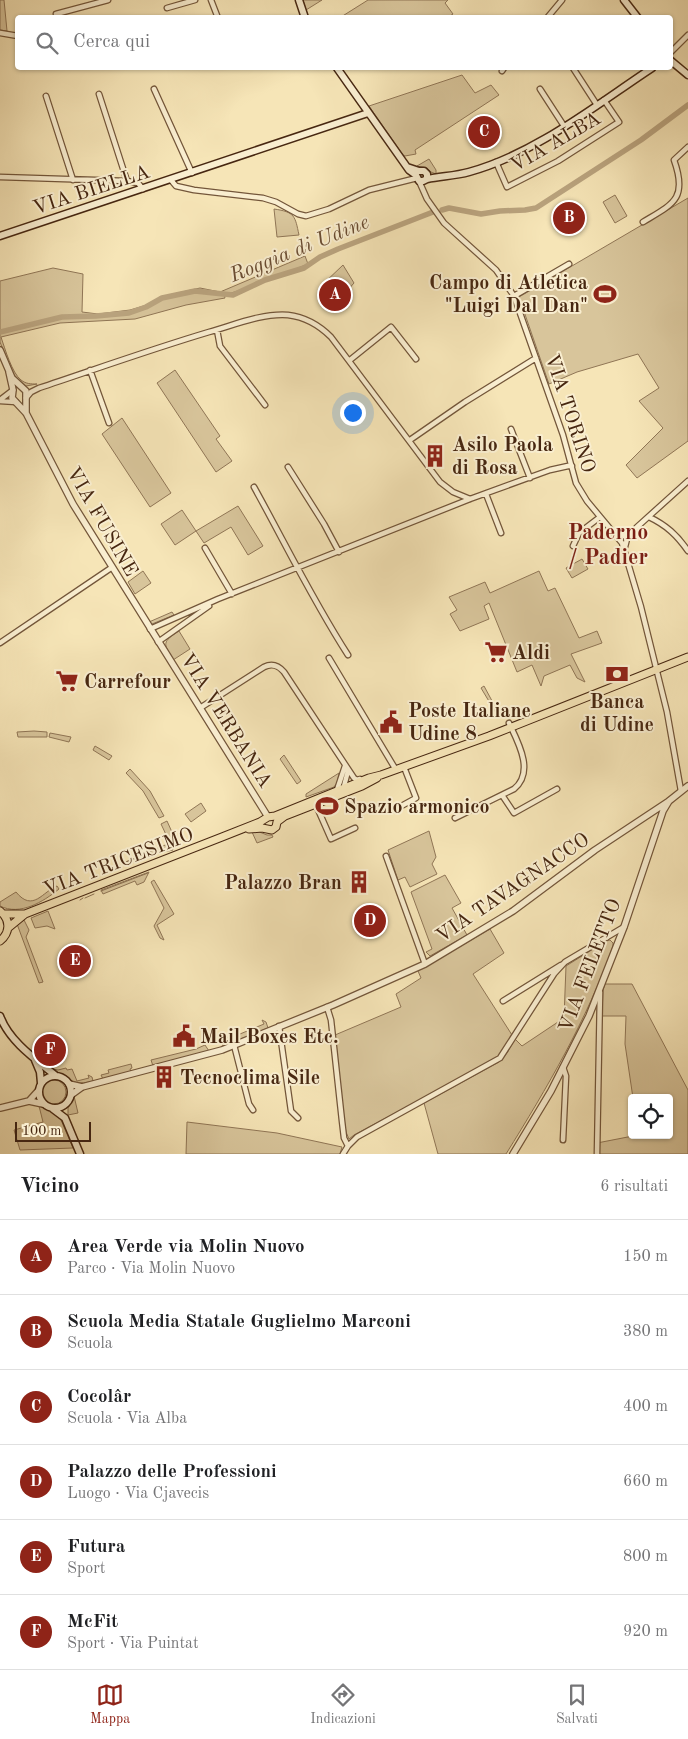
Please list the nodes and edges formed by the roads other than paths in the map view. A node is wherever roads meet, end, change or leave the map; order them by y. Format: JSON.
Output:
{"nodes":[{"id":1,"x":108,"y":0,"type":"edge"},
{"id":2,"x":195,"y":0,"type":"edge"},
{"id":3,"x":211,"y":0,"type":"edge"},
{"id":4,"x":299,"y":0,"type":"edge"},
{"id":5,"x":562,"y":0,"type":"edge"},
{"id":6,"x":624,"y":0,"type":"edge"},
{"id":7,"x":166,"y":8,"type":"dead end"},
{"id":8,"x":60,"y":15,"type":"edge"},
{"id":9,"x":217,"y":15,"type":"edge"},
{"id":10,"x":304,"y":15,"type":"edge"},
{"id":11,"x":550,"y":15,"type":"edge"},
{"id":12,"x":636,"y":15,"type":"edge"},
{"id":13,"x":0,"y":34,"type":"edge"},
{"id":14,"x":688,"y":35,"type":"edge"},
{"id":15,"x":15,"y":36,"type":"edge"},
{"id":16,"x":673,"y":50,"type":"edge"},
{"id":17,"x":673,"y":63,"type":"edge"},
{"id":18,"x":338,"y":70,"type":"edge"},
{"id":19,"x":574,"y":70,"type":"edge"},
{"id":20,"x":649,"y":70,"type":"edge"},
{"id":21,"x":680,"y":70,"type":"junction"},
{"id":22,"x":688,"y":75,"type":"edge"},
{"id":23,"x":688,"y":80,"type":"edge"},
{"id":24,"x":540,"y":89,"type":"dead end"},
{"id":25,"x":154,"y":90,"type":"dead end"},
{"id":26,"x":99,"y":94,"type":"dead end"},
{"id":27,"x":46,"y":96,"type":"dead end"},
{"id":28,"x":604,"y":100,"type":"junction"},
{"id":29,"x":597,"y":105,"type":"junction"},
{"id":30,"x":368,"y":113,"type":"junction"},
{"id":31,"x":564,"y":126,"type":"junction"},
{"id":32,"x":688,"y":148,"type":"edge"},
{"id":33,"x":496,"y":162,"type":"junction"},
{"id":34,"x":192,"y":173,"type":"junction"},
{"id":35,"x":0,"y":177,"type":"edge"},
{"id":36,"x":179,"y":177,"type":"junction"},
{"id":37,"x":421,"y":177,"type":"junction"},
{"id":38,"x":73,"y":180,"type":"junction"},
{"id":39,"x":172,"y":180,"type":"junction"},
{"id":40,"x":127,"y":181,"type":"junction"},
{"id":41,"x":178,"y":186,"type":"junction"},
{"id":42,"x":143,"y":189,"type":"junction"},
{"id":43,"x":643,"y":222,"type":"dead end"},
{"id":44,"x":0,"y":236,"type":"edge"},
{"id":45,"x":569,"y":264,"type":"dead end"},
{"id":46,"x":514,"y":296,"type":"junction"},
{"id":47,"x":217,"y":330,"type":"junction"},
{"id":48,"x":0,"y":350,"type":"edge"},
{"id":49,"x":536,"y":358,"type":"junction"},
{"id":50,"x":416,"y":359,"type":"dead end"},
{"id":51,"x":350,"y":360,"type":"junction"},
{"id":52,"x":90,"y":370,"type":"junction"},
{"id":53,"x":9,"y":372,"type":"junction"},
{"id":54,"x":22,"y":387,"type":"junction"},
{"id":55,"x":39,"y":388,"type":"junction"},
{"id":56,"x":12,"y":390,"type":"junction"},
{"id":57,"x":26,"y":398,"type":"junction"},
{"id":58,"x":0,"y":401,"type":"edge"},
{"id":59,"x":16,"y":402,"type":"junction"},
{"id":60,"x":265,"y":405,"type":"dead end"},
{"id":61,"x":26,"y":413,"type":"junction"},
{"id":62,"x":109,"y":422,"type":"dead end"},
{"id":63,"x":511,"y":429,"type":"dead end"},
{"id":64,"x":410,"y":440,"type":"junction"},
{"id":65,"x":572,"y":466,"type":"junction"},
{"id":66,"x":288,"y":467,"type":"dead end"},
{"id":67,"x":530,"y":478,"type":"junction"},
{"id":68,"x":688,"y":481,"type":"edge"},
{"id":69,"x":254,"y":487,"type":"dead end"},
{"id":70,"x":486,"y":494,"type":"junction"},
{"id":71,"x":470,"y":499,"type":"junction"},
{"id":72,"x":649,"y":516,"type":"junction"},
{"id":73,"x":600,"y":517,"type":"junction"},
{"id":74,"x":501,"y":533,"type":"dead end"},
{"id":75,"x":623,"y":539,"type":"junction"},
{"id":76,"x":573,"y":546,"type":"dead end"},
{"id":77,"x":205,"y":548,"type":"dead end"},
{"id":78,"x":687,"y":549,"type":"edge"},
{"id":79,"x":339,"y":552,"type":"junction"},
{"id":80,"x":111,"y":568,"type":"junction"},
{"id":81,"x":299,"y":568,"type":"junction"},
{"id":82,"x":232,"y":594,"type":"junction"},
{"id":83,"x":218,"y":599,"type":"junction"},
{"id":84,"x":178,"y":617,"type":"junction"},
{"id":85,"x":183,"y":624,"type":"junction"},
{"id":86,"x":150,"y":629,"type":"junction"},
{"id":87,"x":158,"y":642,"type":"junction"},
{"id":88,"x":0,"y":643,"type":"edge"},
{"id":89,"x":348,"y":655,"type":"dead end"},
{"id":90,"x":688,"y":657,"type":"edge"},
{"id":91,"x":329,"y":658,"type":"dead end"},
{"id":92,"x":656,"y":670,"type":"junction"},
{"id":93,"x":200,"y":708,"type":"junction"},
{"id":94,"x":510,"y":725,"type":"junction"},
{"id":95,"x":345,"y":766,"type":"junction"},
{"id":96,"x":404,"y":767,"type":"junction"},
{"id":97,"x":396,"y":770,"type":"junction"},
{"id":98,"x":348,"y":771,"type":"junction"},
{"id":99,"x":377,"y":776,"type":"junction"},
{"id":100,"x":688,"y":786,"type":"edge"},
{"id":101,"x":344,"y":788,"type":"junction"},
{"id":102,"x":557,"y":789,"type":"dead end"},
{"id":103,"x":681,"y":791,"type":"junction"},
{"id":104,"x":335,"y":792,"type":"junction"},
{"id":105,"x":502,"y":796,"type":"junction"},
{"id":106,"x":669,"y":801,"type":"junction"},
{"id":107,"x":316,"y":805,"type":"junction"},
{"id":108,"x":394,"y":810,"type":"dead end"},
{"id":109,"x":650,"y":813,"type":"junction"},
{"id":110,"x":455,"y":818,"type":"dead end"},
{"id":111,"x":270,"y":819,"type":"junction"},
{"id":112,"x":659,"y":821,"type":"junction"},
{"id":113,"x":265,"y":828,"type":"junction"},
{"id":114,"x":355,"y":828,"type":"dead end"},
{"id":115,"x":222,"y":837,"type":"junction"},
{"id":116,"x":386,"y":856,"type":"dead end"},
{"id":117,"x":2,"y":913,"type":"edge"},
{"id":118,"x":25,"y":914,"type":"junction"},
{"id":119,"x":624,"y":927,"type":"junction"},
{"id":120,"x":8,"y":928,"type":"junction"},
{"id":121,"x":0,"y":941,"type":"edge"},
{"id":122,"x":565,"y":962,"type":"junction"},
{"id":123,"x":425,"y":964,"type":"junction"},
{"id":124,"x":600,"y":991,"type":"junction"},
{"id":125,"x":503,"y":1001,"type":"dead end"},
{"id":126,"x":327,"y":1007,"type":"junction"},
{"id":127,"x":0,"y":1018,"type":"edge"},
{"id":128,"x":278,"y":1026,"type":"junction"},
{"id":129,"x":234,"y":1045,"type":"junction"},
{"id":130,"x":34,"y":1059,"type":"junction"},
{"id":131,"x":563,"y":1067,"type":"junction"},
{"id":132,"x":55,"y":1075,"type":"junction"},
{"id":133,"x":40,"y":1083,"type":"junction"},
{"id":134,"x":69,"y":1084,"type":"junction"},
{"id":135,"x":82,"y":1087,"type":"junction"},
{"id":136,"x":38,"y":1092,"type":"junction"},
{"id":137,"x":71,"y":1095,"type":"junction"},
{"id":138,"x":29,"y":1101,"type":"junction"},
{"id":139,"x":67,"y":1103,"type":"junction"},
{"id":140,"x":43,"y":1104,"type":"junction"},
{"id":141,"x":0,"y":1108,"type":"edge"},
{"id":142,"x":52,"y":1108,"type":"junction"},
{"id":143,"x":253,"y":1110,"type":"dead end"},
{"id":144,"x":65,"y":1118,"type":"junction"},
{"id":145,"x":298,"y":1118,"type":"dead end"},
{"id":146,"x":563,"y":1140,"type":"dead end"},
{"id":147,"x":348,"y":1146,"type":"junction"},
{"id":148,"x":80,"y":1154,"type":"edge"},
{"id":149,"x":343,"y":1154,"type":"edge"},
{"id":150,"x":513,"y":1154,"type":"edge"},
{"id":151,"x":597,"y":1154,"type":"edge"}],
"edges":[{"from":1,"to":8,"type":"street"},
{"from":2,"to":7,"type":"street"},
{"from":3,"to":9,"type":"street"},
{"from":4,"to":10,"type":"main road"},
{"from":5,"to":11,"type":"street"},
{"from":6,"to":12,"type":"main road"},
{"from":13,"to":15,"type":"street"},
{"from":14,"to":16,"type":"street"},
{"from":17,"to":21,"type":"main road"},
{"from":18,"to":30,"type":"main road"},
{"from":19,"to":29,"type":"street","name":"VIA ALBA"},
{"from":20,"to":28,"type":"main road","name":"VIA ALBA"},
{"from":21,"to":22,"type":"main road"},
{"from":21,"to":23,"type":"street"},
{"from":24,"to":31,"type":"street","name":"VIA ALBA"},
{"from":25,"to":34,"type":"street"},
{"from":26,"to":40,"type":"street"},
{"from":27,"to":38,"type":"street"},
{"from":28,"to":29,"type":"main road","name":"VIA ALBA"},
{"from":28,"to":33,"type":"street","name":"VIA ALBA"},
{"from":29,"to":31,"type":"main road","name":"VIA ALBA"},
{"from":30,"to":34,"type":"main road","name":"VIA BIELLA"},
{"from":30,"to":37,"type":"main road"},
{"from":31,"to":33,"type":"main road","name":"VIA ALBA"},
{"from":32,"to":43,"type":"street"},
{"from":33,"to":37,"type":"main road","name":"VIA ALBA"},
{"from":34,"to":36,"type":"main road","name":"VIA BIELLA"},
{"from":35,"to":38,"type":"street"},
{"from":36,"to":39,"type":"main road","name":"VIA BIELLA"},
{"from":36,"to":41,"type":"street"},
{"from":37,"to":41,"type":"street","name":"VIA ALBA"},
{"from":37,"to":46,"type":"street","name":"VIA TORINO"},
{"from":38,"to":40,"type":"street"},
{"from":39,"to":41,"type":"street"},
{"from":39,"to":42,"type":"main road","name":"VIA BIELLA"},
{"from":40,"to":42,"type":"street"},
{"from":42,"to":44,"type":"main road","name":"VIA BIELLA"},
{"from":45,"to":46,"type":"street"},
{"from":46,"to":49,"type":"street","name":"VIA TORINO"},
{"from":47,"to":51,"type":"street"},
{"from":47,"to":52,"type":"street"},
{"from":47,"to":60,"type":"street"},
{"from":48,"to":53,"type":"street"},
{"from":49,"to":64,"type":"street"},
{"from":49,"to":65,"type":"street","name":"VIA TORINO"},
{"from":50,"to":51,"type":"street"},
{"from":51,"to":64,"type":"street"},
{"from":52,"to":55,"type":"street"},
{"from":52,"to":62,"type":"street"},
{"from":53,"to":54,"type":"street"},
{"from":53,"to":56,"type":"street"},
{"from":54,"to":55,"type":"street"},
{"from":54,"to":56,"type":"street"},
{"from":54,"to":57,"type":"street"},
{"from":55,"to":57,"type":"street"},
{"from":56,"to":58,"type":"street"},
{"from":56,"to":59,"type":"street"},
{"from":57,"to":59,"type":"street"},
{"from":57,"to":61,"type":"street","name":"VIA FUSINE"},
{"from":58,"to":59,"type":"street"},
{"from":59,"to":61,"type":"street","name":"VIA FUSINE"},
{"from":61,"to":80,"type":"street","name":"VIA FUSINE"},
{"from":63,"to":67,"type":"street"},
{"from":64,"to":71,"type":"street"},
{"from":65,"to":67,"type":"street"},
{"from":65,"to":73,"type":"street","name":"VIA TORINO"},
{"from":66,"to":79,"type":"street"},
{"from":67,"to":70,"type":"street"},
{"from":68,"to":72,"type":"street"},
{"from":69,"to":81,"type":"street"},
{"from":70,"to":71,"type":"street"},
{"from":70,"to":74,"type":"street"},
{"from":71,"to":79,"type":"street"},
{"from":72,"to":75,"type":"street"},
{"from":72,"to":78,"type":"street"},
{"from":73,"to":75,"type":"street","name":"VIA TORINO"},
{"from":73,"to":76,"type":"street"},
{"from":75,"to":92,"type":"street"},
{"from":77,"to":82,"type":"street"},
{"from":79,"to":81,"type":"street"},
{"from":80,"to":86,"type":"street","name":"VIA FUSINE"},
{"from":80,"to":88,"type":"street"},
{"from":81,"to":82,"type":"street"},
{"from":81,"to":89,"type":"street"},
{"from":82,"to":83,"type":"street"},
{"from":83,"to":84,"type":"street"},
{"from":83,"to":85,"type":"street"},
{"from":84,"to":85,"type":"street"},
{"from":84,"to":86,"type":"street"},
{"from":85,"to":87,"type":"street"},
{"from":86,"to":87,"type":"street","name":"VIA FUSINE"},
{"from":87,"to":93,"type":"street","name":"VIA VERBANIA"},
{"from":90,"to":92,"type":"main road","name":"VIA TRICESIMO"},
{"from":91,"to":97,"type":"street"},
{"from":92,"to":94,"type":"main road","name":"VIA TRICESIMO"},
{"from":92,"to":103,"type":"street"},
{"from":93,"to":95,"type":"street"},
{"from":93,"to":111,"type":"street","name":"VIA VERBANIA"},
{"from":94,"to":96,"type":"main road","name":"VIA TRICESIMO"},
{"from":94,"to":105,"type":"street"},
{"from":95,"to":98,"type":"street"},
{"from":95,"to":104,"type":"street"},
{"from":96,"to":97,"type":"main road","name":"VIA TRICESIMO"},
{"from":96,"to":108,"type":"street"},
{"from":97,"to":99,"type":"main road","name":"VIA TRICESIMO"},
{"from":98,"to":99,"type":"street"},
{"from":98,"to":101,"type":"street"},
{"from":99,"to":101,"type":"main road","name":"VIA TRICESIMO"},
{"from":99,"to":107,"type":"main road","name":"VIA TRICESIMO"},
{"from":100,"to":103,"type":"street","name":"VIA FELETTO"},
{"from":101,"to":104,"type":"main road","name":"VIA TRICESIMO"},
{"from":101,"to":107,"type":"street","name":"VIA TRICESIMO"},
{"from":102,"to":105,"type":"street"},
{"from":103,"to":106,"type":"street","name":"VIA FELETTO"},
{"from":104,"to":111,"type":"main road","name":"VIA TRICESIMO"},
{"from":105,"to":110,"type":"street"},
{"from":106,"to":109,"type":"street","name":"VIA TAVAGNACCO"},
{"from":106,"to":112,"type":"street","name":"VIA FELETTO"},
{"from":107,"to":111,"type":"main road","name":"VIA TRICESIMO"},
{"from":107,"to":114,"type":"street"},
{"from":109,"to":112,"type":"street"},
{"from":109,"to":123,"type":"street","name":"VIA TAVAGNACCO"},
{"from":111,"to":113,"type":"main road"},
{"from":111,"to":113,"type":"main road","name":"VIA TRICESIMO"},
{"from":111,"to":115,"type":"main road","name":"VIA TRICESIMO"},
{"from":112,"to":119,"type":"street","name":"VIA FELETTO"},
{"from":113,"to":115,"type":"main road","name":"VIA TRICESIMO"},
{"from":115,"to":118,"type":"main road","name":"VIA TRICESIMO"},
{"from":116,"to":123,"type":"street"},
{"from":117,"to":118,"type":"main road","name":"VIA TRICESIMO"},
{"from":117,"to":120,"type":"main road"},
{"from":118,"to":120,"type":"main road","name":"VIA TRICESIMO"},
{"from":119,"to":122,"type":"street"},
{"from":119,"to":124,"type":"street","name":"VIA FELETTO"},
{"from":120,"to":121,"type":"main road","name":"VIA TRICESIMO"},
{"from":122,"to":125,"type":"street"},
{"from":122,"to":147,"type":"street"},
{"from":123,"to":126,"type":"street","name":"VIA TAVAGNACCO"},
{"from":124,"to":131,"type":"street","name":"VIA FELETTO"},
{"from":124,"to":151,"type":"street"},
{"from":126,"to":128,"type":"street","name":"VIA TAVAGNACCO"},
{"from":126,"to":147,"type":"street"},
{"from":127,"to":130,"type":"main road"},
{"from":128,"to":129,"type":"street","name":"VIA TAVAGNACCO"},
{"from":128,"to":145,"type":"street"},
{"from":129,"to":135,"type":"street","name":"VIA TAVAGNACCO"},
{"from":129,"to":143,"type":"street"},
{"from":130,"to":132,"type":"main road"},
{"from":130,"to":133,"type":"main road"},
{"from":131,"to":146,"type":"street"},
{"from":131,"to":150,"type":"street","name":"VIA FELETTO"},
{"from":132,"to":133,"type":"main road"},
{"from":132,"to":134,"type":"main road"},
{"from":133,"to":136,"type":"main road"},
{"from":134,"to":135,"type":"street","name":"VIA TAVAGNACCO"},
{"from":134,"to":137,"type":"main road"},
{"from":135,"to":137,"type":"street","name":"VIA TAVAGNACCO"},
{"from":136,"to":138,"type":"street"},
{"from":136,"to":140,"type":"main road"},
{"from":137,"to":139,"type":"main road"},
{"from":138,"to":140,"type":"street"},
{"from":138,"to":141,"type":"street"},
{"from":139,"to":142,"type":"main road"},
{"from":139,"to":144,"type":"main road"},
{"from":140,"to":142,"type":"main road"},
{"from":142,"to":144,"type":"main road"},
{"from":144,"to":148,"type":"main road"},
{"from":147,"to":149,"type":"street"}]}
